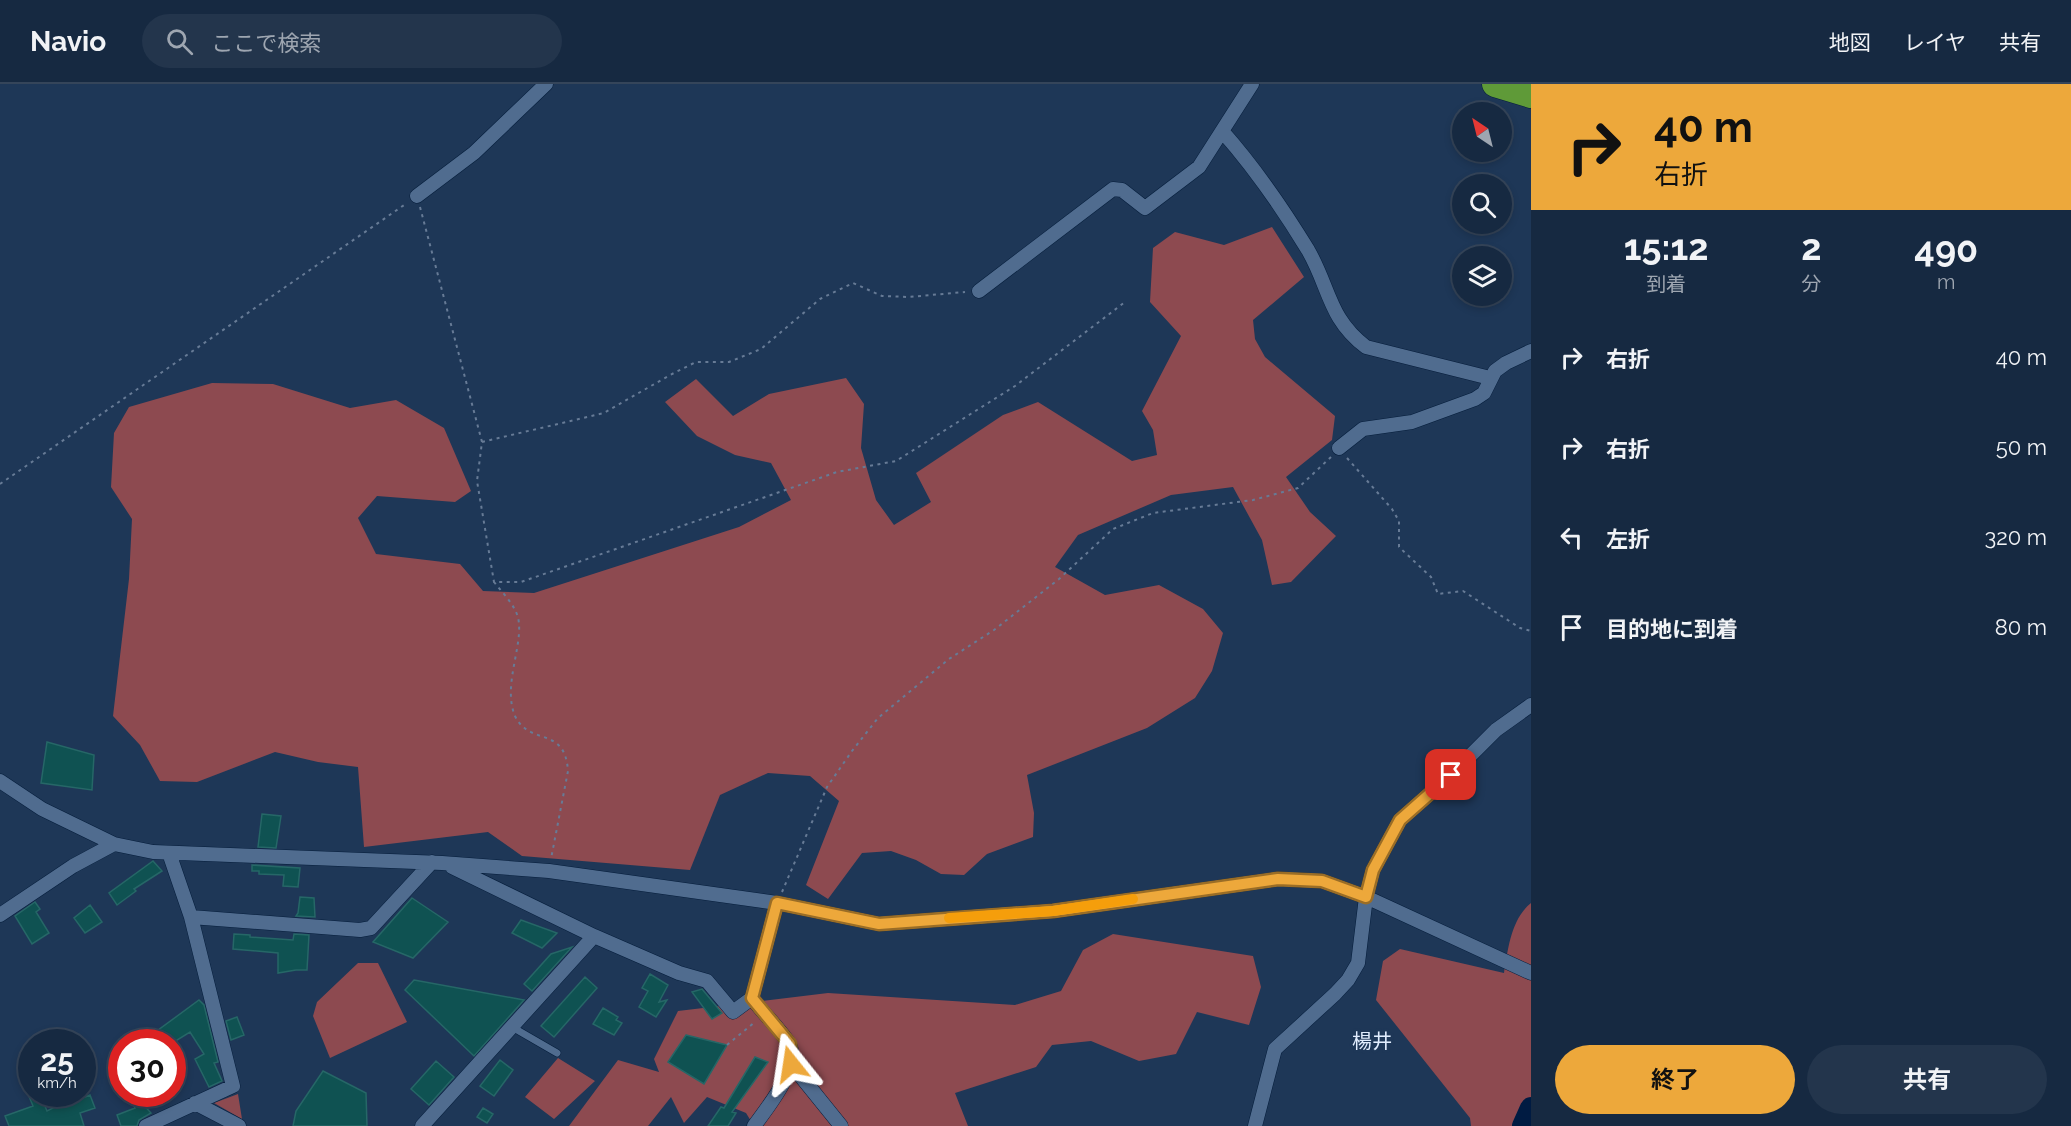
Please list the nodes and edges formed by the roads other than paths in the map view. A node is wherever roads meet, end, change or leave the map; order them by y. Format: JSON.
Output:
{"nodes":[{"id":1,"x":546,"y":84,"type":"edge"},
{"id":2,"x":1252,"y":84,"type":"edge"},
{"id":3,"x":1495,"y":84,"type":"edge"},
{"id":4,"x":1531,"y":95,"type":"edge"},
{"id":5,"x":1222,"y":131,"type":"junction"},
{"id":6,"x":417,"y":196,"type":"road end"},
{"id":7,"x":979,"y":291,"type":"road end"},
{"id":8,"x":1531,"y":351,"type":"edge"},
{"id":9,"x":1490,"y":378,"type":"junction"},
{"id":10,"x":1339,"y":448,"type":"road end"},
{"id":11,"x":1531,"y":705,"type":"edge"},
{"id":12,"x":0,"y":781,"type":"edge"},
{"id":13,"x":114,"y":844,"type":"junction"},
{"id":14,"x":169,"y":853,"type":"junction"},
{"id":15,"x":437,"y":862,"type":"junction"},
{"id":16,"x":1366,"y":897,"type":"junction"},
{"id":17,"x":777,"y":903,"type":"junction"},
{"id":18,"x":0,"y":915,"type":"edge"},
{"id":19,"x":191,"y":917,"type":"junction"},
{"id":20,"x":594,"y":936,"type":"junction"},
{"id":21,"x":1531,"y":973,"type":"edge"},
{"id":22,"x":752,"y":998,"type":"junction"},
{"id":23,"x":512,"y":1027,"type":"junction"},
{"id":24,"x":557,"y":1053,"type":"dead end"},
{"id":25,"x":791,"y":1064,"type":"junction"},
{"id":26,"x":195,"y":1103,"type":"junction"},
{"id":27,"x":428,"y":1124,"type":"edge"},
{"id":28,"x":146,"y":1126,"type":"edge"},
{"id":29,"x":239,"y":1126,"type":"edge"},
{"id":30,"x":754,"y":1126,"type":"edge"},
{"id":31,"x":841,"y":1126,"type":"edge"},
{"id":32,"x":1255,"y":1126,"type":"edge"}],
"edges":[{"from":1,"to":6,"type":"street"},
{"from":2,"to":5,"type":"street"},
{"from":3,"to":4,"type":"highway"},
{"from":5,"to":7,"type":"street"},
{"from":5,"to":9,"type":"street"},
{"from":8,"to":9,"type":"street"},
{"from":9,"to":10,"type":"street"},
{"from":11,"to":16,"type":"street"},
{"from":12,"to":13,"type":"street"},
{"from":13,"to":14,"type":"street"},
{"from":13,"to":18,"type":"street"},
{"from":14,"to":15,"type":"street"},
{"from":14,"to":19,"type":"street"},
{"from":15,"to":17,"type":"street"},
{"from":15,"to":19,"type":"street"},
{"from":15,"to":20,"type":"street"},
{"from":16,"to":17,"type":"street"},
{"from":16,"to":21,"type":"street"},
{"from":16,"to":32,"type":"street"},
{"from":17,"to":22,"type":"street"},
{"from":19,"to":26,"type":"street"},
{"from":20,"to":22,"type":"street"},
{"from":20,"to":23,"type":"street"},
{"from":22,"to":25,"type":"street"},
{"from":23,"to":24,"type":"lane"},
{"from":23,"to":27,"type":"street"},
{"from":25,"to":30,"type":"street"},
{"from":25,"to":31,"type":"street"},
{"from":26,"to":28,"type":"street"},
{"from":26,"to":29,"type":"street"}]}
